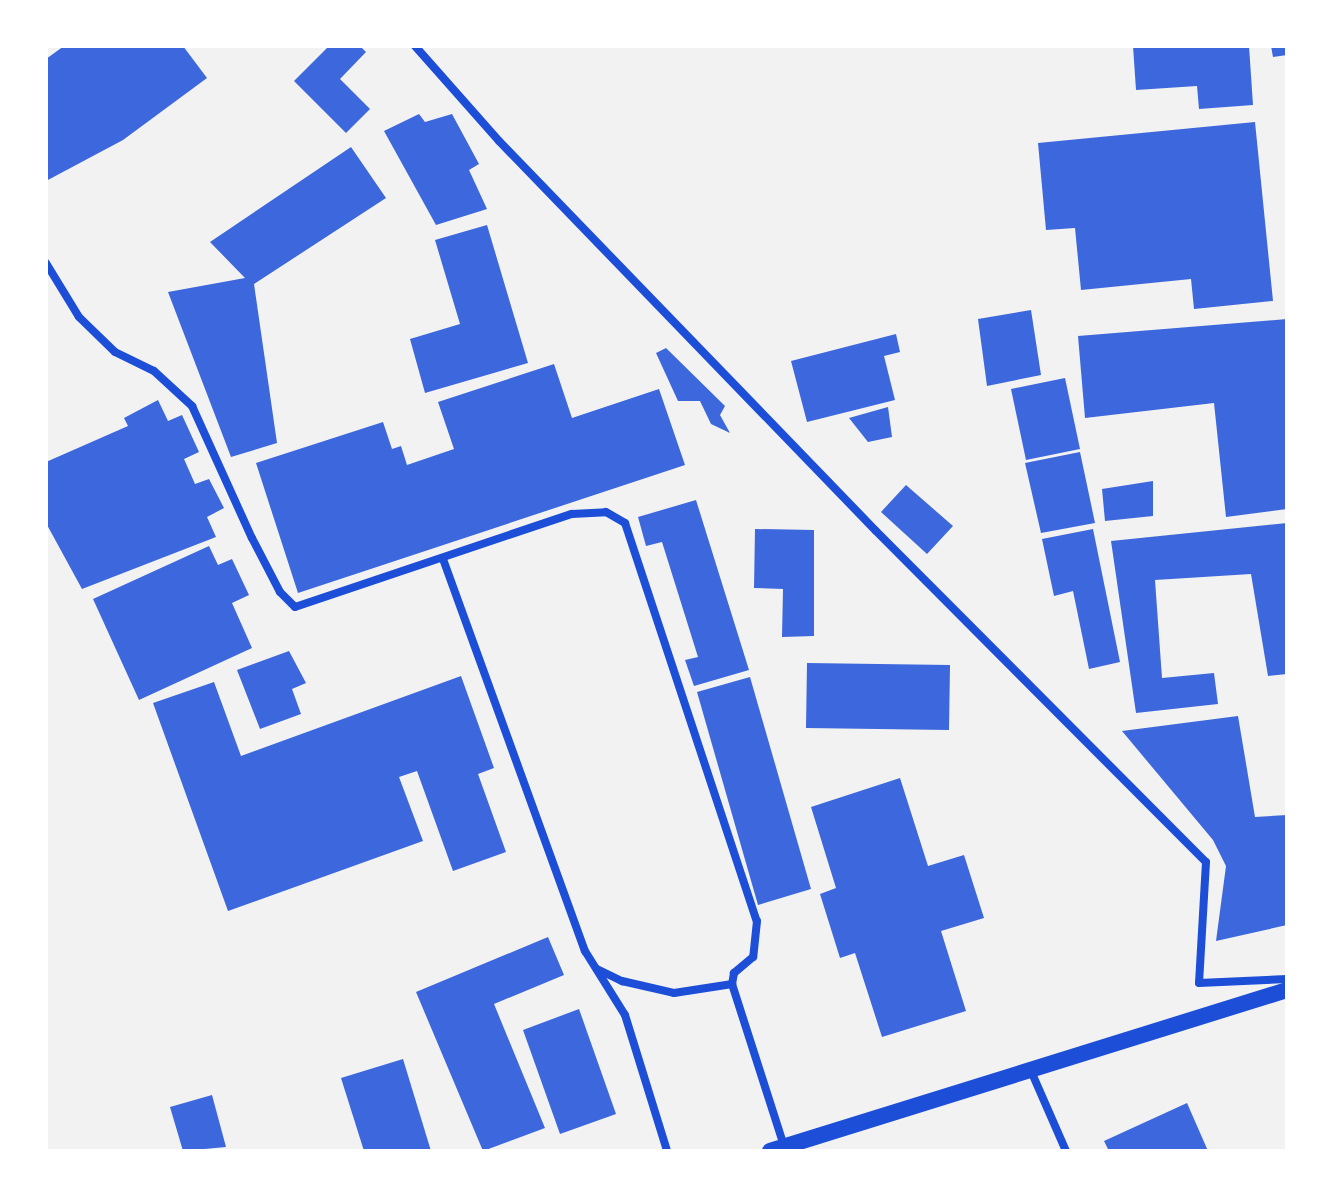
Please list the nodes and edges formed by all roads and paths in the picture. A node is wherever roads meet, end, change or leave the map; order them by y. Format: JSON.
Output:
{"nodes":[{"id":1,"x":415,"y":46,"type":"edge"},
{"id":2,"x":46,"y":263,"type":"edge"},
{"id":3,"x":443,"y":559,"type":"junction"},
{"id":4,"x":596,"y":969,"type":"junction"},
{"id":5,"x":1287,"y":979,"type":"edge"},
{"id":6,"x":732,"y":984,"type":"junction"},
{"id":7,"x":1287,"y":990,"type":"edge"},
{"id":8,"x":1031,"y":1071,"type":"junction"},
{"id":9,"x":777,"y":1149,"type":"edge"},
{"id":10,"x":667,"y":1151,"type":"edge"},
{"id":11,"x":1066,"y":1151,"type":"edge"}],
"edges":[{"from":1,"to":5,"type":"street"},
{"from":2,"to":3,"type":"street"},
{"from":3,"to":4,"type":"street"},
{"from":3,"to":6,"type":"street"},
{"from":4,"to":6,"type":"street"},
{"from":4,"to":10,"type":"street"},
{"from":6,"to":9,"type":"street"},
{"from":7,"to":8,"type":"main road"},
{"from":8,"to":9,"type":"main road"},
{"from":8,"to":11,"type":"street"}]}
